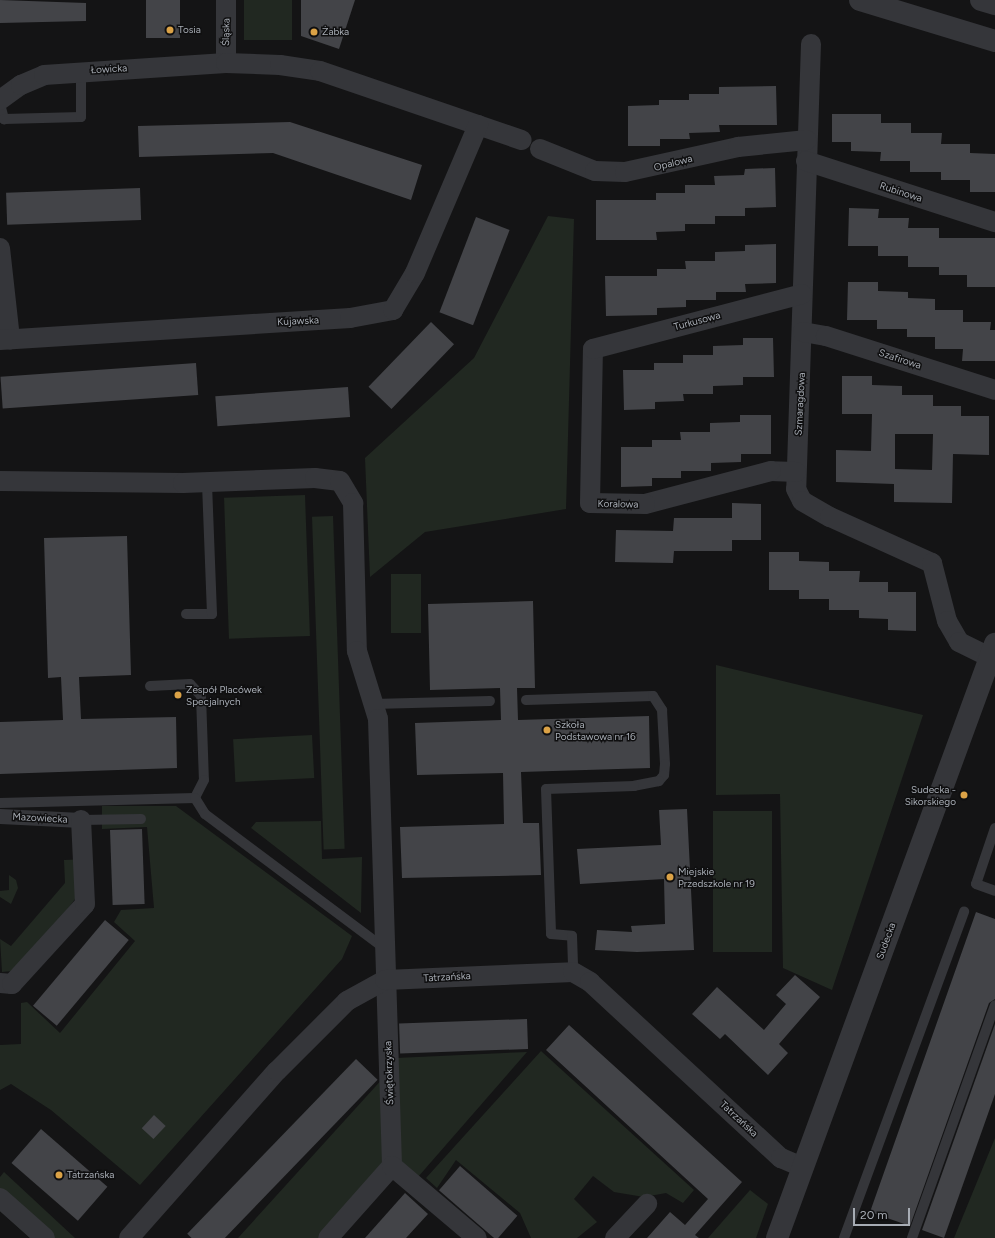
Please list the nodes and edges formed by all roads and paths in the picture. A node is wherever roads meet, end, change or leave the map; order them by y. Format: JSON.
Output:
{"nodes":[{"id":1,"x":226,"y":0,"type":"edge"},
{"id":2,"x":860,"y":0,"type":"edge"},
{"id":3,"x":981,"y":0,"type":"edge"},
{"id":4,"x":995,"y":4,"type":"edge"},
{"id":5,"x":995,"y":41,"type":"edge"},
{"id":6,"x":811,"y":44,"type":"dead end"},
{"id":7,"x":226,"y":63,"type":"junction"},
{"id":8,"x":81,"y":71,"type":"junction"},
{"id":9,"x":0,"y":100,"type":"edge"},
{"id":10,"x":0,"y":104,"type":"edge"},
{"id":11,"x":478,"y":125,"type":"junction"},
{"id":12,"x":521,"y":140,"type":"dead end"},
{"id":13,"x":807,"y":140,"type":"junction"},
{"id":14,"x":540,"y":149,"type":"dead end"},
{"id":15,"x":806,"y":161,"type":"junction"},
{"id":16,"x":995,"y":222,"type":"edge"},
{"id":17,"x":0,"y":248,"type":"edge"},
{"id":18,"x":802,"y":294,"type":"junction"},
{"id":19,"x":803,"y":332,"type":"junction"},
{"id":20,"x":5,"y":339,"type":"edge"},
{"id":21,"x":593,"y":349,"type":"joint"},
{"id":22,"x":995,"y":390,"type":"edge"},
{"id":23,"x":796,"y":472,"type":"junction"},
{"id":24,"x":0,"y":481,"type":"edge"},
{"id":25,"x":206,"y":482,"type":"junction"},
{"id":26,"x":186,"y":614,"type":"dead end"},
{"id":27,"x":993,"y":653,"type":"edge"},
{"id":28,"x":150,"y":686,"type":"dead end"},
{"id":29,"x":526,"y":700,"type":"dead end"},
{"id":30,"x":490,"y":701,"type":"dead end"},
{"id":31,"x":373,"y":704,"type":"junction"},
{"id":32,"x":195,"y":798,"type":"junction"},
{"id":33,"x":0,"y":803,"type":"edge"},
{"id":34,"x":0,"y":816,"type":"edge"},
{"id":35,"x":141,"y":819,"type":"dead end"},
{"id":36,"x":81,"y":820,"type":"junction"},
{"id":37,"x":995,"y":828,"type":"edge"},
{"id":38,"x":995,"y":891,"type":"edge"},
{"id":39,"x":964,"y":912,"type":"dead end"},
{"id":40,"x":384,"y":948,"type":"junction"},
{"id":41,"x":573,"y":972,"type":"junction"},
{"id":42,"x":385,"y":980,"type":"junction"},
{"id":43,"x":0,"y":984,"type":"edge"},
{"id":44,"x":995,"y":1005,"type":"edge"},
{"id":45,"x":392,"y":1166,"type":"junction"},
{"id":46,"x":802,"y":1167,"type":"junction"},
{"id":47,"x":0,"y":1198,"type":"edge"},
{"id":48,"x":647,"y":1204,"type":"dead end"},
{"id":49,"x":45,"y":1238,"type":"edge"},
{"id":50,"x":129,"y":1238,"type":"edge"},
{"id":51,"x":328,"y":1238,"type":"edge"},
{"id":52,"x":477,"y":1238,"type":"edge"},
{"id":53,"x":615,"y":1238,"type":"edge"},
{"id":54,"x":777,"y":1238,"type":"edge"},
{"id":55,"x":844,"y":1238,"type":"edge"},
{"id":56,"x":912,"y":1238,"type":"edge"}],
"edges":[{"from":1,"to":7,"type":"street","name":"Śląska"},
{"from":2,"to":5,"type":"street"},
{"from":3,"to":4,"type":"street"},
{"from":6,"to":13,"type":"street","name":"Szmaragdowa"},
{"from":7,"to":8,"type":"street","name":"Łowicka"},
{"from":7,"to":11,"type":"street","name":"Łowicka"},
{"from":8,"to":9,"type":"street","name":"Łowicka"},
{"from":8,"to":10,"type":"lane"},
{"from":11,"to":12,"type":"street"},
{"from":11,"to":20,"type":"street","name":"Kujawska"},
{"from":13,"to":14,"type":"street","name":"Opalowa"},
{"from":13,"to":15,"type":"street","name":"Szmaragdowa"},
{"from":15,"to":16,"type":"street","name":"Rubinowa"},
{"from":15,"to":18,"type":"street","name":"Szmaragdowa"},
{"from":17,"to":20,"type":"street"},
{"from":18,"to":19,"type":"street","name":"Szmaragdowa"},
{"from":18,"to":21,"type":"street","name":"Turkusowa"},
{"from":19,"to":22,"type":"street","name":"Szafirowa"},
{"from":19,"to":23,"type":"street","name":"Szmaragdowa"},
{"from":21,"to":23,"type":"street","name":"Koralowa"},
{"from":23,"to":27,"type":"street","name":"Szmaragdowa"},
{"from":24,"to":25,"type":"street"},
{"from":25,"to":26,"type":"lane"},
{"from":25,"to":31,"type":"street","name":"Świętokrzyska"},
{"from":27,"to":46,"type":"street","name":"Sudecka"},
{"from":28,"to":32,"type":"lane"},
{"from":29,"to":41,"type":"lane"},
{"from":30,"to":31,"type":"lane"},
{"from":31,"to":40,"type":"street","name":"Świętokrzyska"},
{"from":32,"to":33,"type":"lane"},
{"from":32,"to":40,"type":"lane"},
{"from":34,"to":36,"type":"street","name":"Mazowiecka"},
{"from":35,"to":36,"type":"lane"},
{"from":36,"to":43,"type":"street"},
{"from":37,"to":38,"type":"lane"},
{"from":39,"to":55,"type":"lane"},
{"from":40,"to":42,"type":"street","name":"Świętokrzyska"},
{"from":41,"to":42,"type":"street","name":"Tatrzańska"},
{"from":41,"to":46,"type":"street","name":"Tatrzańska"},
{"from":42,"to":45,"type":"street","name":"Świętokrzyska"},
{"from":42,"to":50,"type":"street","name":"Tatrzańska"},
{"from":44,"to":56,"type":"lane"},
{"from":45,"to":51,"type":"street"},
{"from":45,"to":52,"type":"street"},
{"from":46,"to":54,"type":"street","name":"Sudecka"},
{"from":47,"to":49,"type":"street"},
{"from":48,"to":53,"type":"street"}]}
